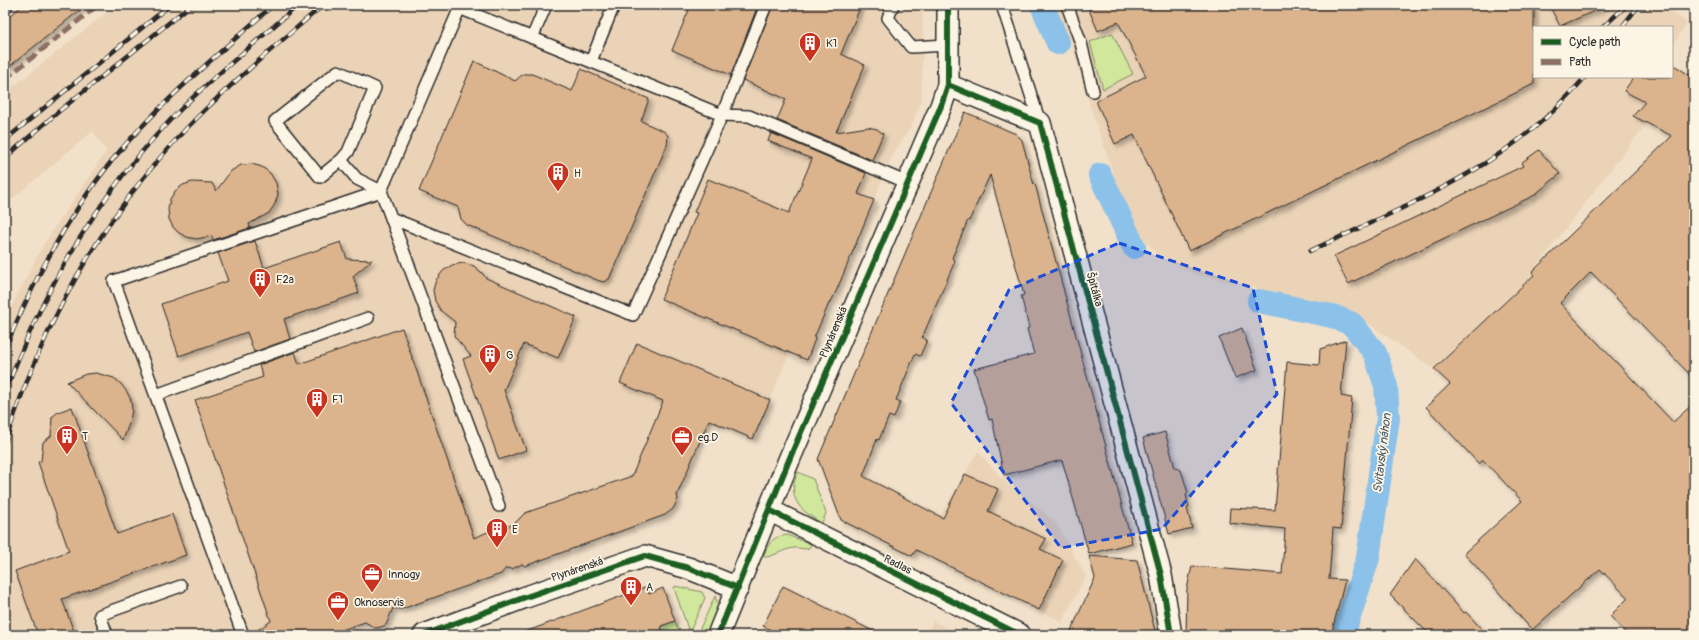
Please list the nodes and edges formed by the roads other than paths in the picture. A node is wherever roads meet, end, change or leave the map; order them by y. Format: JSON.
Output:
{"nodes":[{"id":1,"x":546,"y":5,"type":"edge"},
{"id":2,"x":614,"y":5,"type":"edge"},
{"id":3,"x":766,"y":5,"type":"edge"},
{"id":4,"x":893,"y":5,"type":"edge"},
{"id":5,"x":948,"y":5,"type":"edge"},
{"id":6,"x":1002,"y":5,"type":"edge"},
{"id":7,"x":1066,"y":5,"type":"edge"},
{"id":8,"x":460,"y":7,"type":"edge"},
{"id":9,"x":532,"y":38,"type":"junction"},
{"id":10,"x":948,"y":45,"type":"junction"},
{"id":11,"x":591,"y":62,"type":"junction"},
{"id":12,"x":948,"y":85,"type":"junction"},
{"id":13,"x":1093,"y":91,"type":"dead end"},
{"id":14,"x":722,"y":115,"type":"junction"},
{"id":15,"x":1040,"y":123,"type":"junction"},
{"id":16,"x":341,"y":160,"type":"junction"},
{"id":17,"x":908,"y":183,"type":"junction"},
{"id":18,"x":381,"y":191,"type":"junction"},
{"id":19,"x":391,"y":218,"type":"junction"},
{"id":20,"x":368,"y":318,"type":"dead end"},
{"id":21,"x":156,"y":395,"type":"junction"},
{"id":22,"x":498,"y":506,"type":"dead end"},
{"id":23,"x":769,"y":510,"type":"junction"},
{"id":24,"x":181,"y":586,"type":"dead end"},
{"id":25,"x":738,"y":588,"type":"junction"},
{"id":26,"x":107,"y":635,"type":"edge"},
{"id":27,"x":242,"y":635,"type":"edge"},
{"id":28,"x":424,"y":635,"type":"edge"},
{"id":29,"x":718,"y":635,"type":"edge"},
{"id":30,"x":1020,"y":635,"type":"edge"},
{"id":31,"x":1171,"y":635,"type":"edge"}],
"edges":[{"from":1,"to":9,"type":"lane"},
{"from":2,"to":11,"type":"lane"},
{"from":3,"to":14,"type":"lane"},
{"from":4,"to":10,"type":"lane"},
{"from":5,"to":10,"type":"street"},
{"from":6,"to":15,"type":"lane"},
{"from":7,"to":13,"type":"lane"},
{"from":8,"to":9,"type":"lane"},
{"from":8,"to":18,"type":"lane"},
{"from":9,"to":11,"type":"lane"},
{"from":10,"to":12,"type":"street"},
{"from":11,"to":14,"type":"lane"},
{"from":12,"to":15,"type":"street"},
{"from":12,"to":17,"type":"street","name":"Plynárenská"},
{"from":14,"to":17,"type":"lane"},
{"from":14,"to":19,"type":"lane"},
{"from":15,"to":31,"type":"street","name":"Špitálka"},
{"from":16,"to":16,"type":"lane"},
{"from":16,"to":18,"type":"lane"},
{"from":17,"to":23,"type":"street","name":"Plynárenská"},
{"from":18,"to":19,"type":"lane"},
{"from":18,"to":21,"type":"lane"},
{"from":19,"to":22,"type":"lane"},
{"from":20,"to":21,"type":"lane"},
{"from":21,"to":27,"type":"lane"},
{"from":23,"to":25,"type":"street","name":"Plynárenská"},
{"from":23,"to":30,"type":"street","name":"Radlas"},
{"from":24,"to":26,"type":"lane"},
{"from":25,"to":28,"type":"street","name":"Plynárenská"},
{"from":25,"to":29,"type":"street","name":"Plynárenská"}]}
